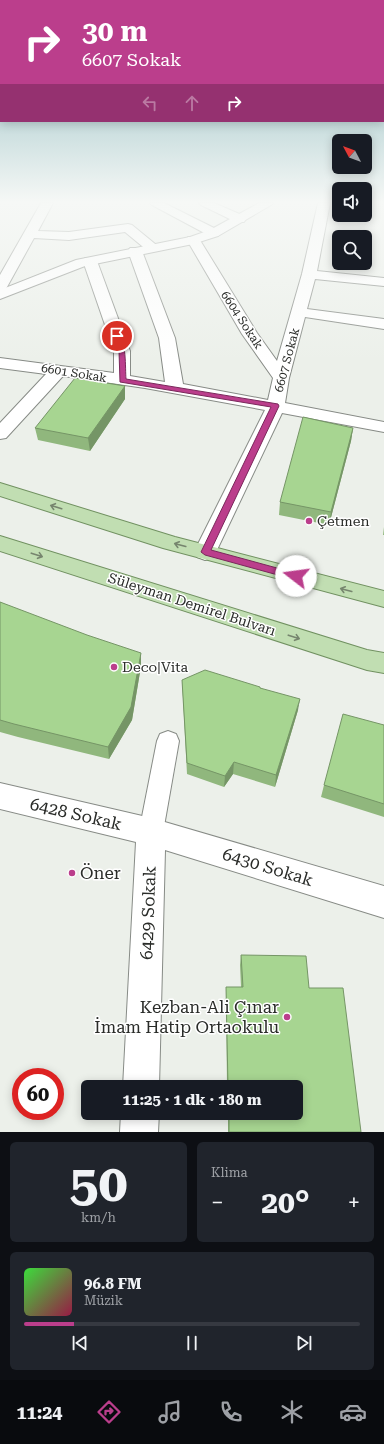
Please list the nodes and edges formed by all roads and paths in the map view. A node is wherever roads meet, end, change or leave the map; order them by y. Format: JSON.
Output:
{"nodes":[{"id":1,"x":18,"y":256,"type":"edge"},
{"id":2,"x":113,"y":256,"type":"edge"},
{"id":3,"x":137,"y":256,"type":"edge"},
{"id":4,"x":203,"y":256,"type":"edge"},
{"id":5,"x":313,"y":256,"type":"edge"},
{"id":6,"x":90,"y":261,"type":"junction"},
{"id":7,"x":309,"y":274,"type":"junction"},
{"id":8,"x":384,"y":282,"type":"edge"},
{"id":9,"x":0,"y":287,"type":"edge"},
{"id":10,"x":0,"y":295,"type":"edge"},
{"id":11,"x":300,"y":312,"type":"junction"},
{"id":12,"x":384,"y":324,"type":"edge"},
{"id":13,"x":0,"y":363,"type":"edge"},
{"id":14,"x":59,"y":370,"type":"junction"},
{"id":15,"x":281,"y":378,"type":"junction"},
{"id":16,"x":122,"y":380,"type":"junction"},
{"id":17,"x":176,"y":389,"type":"junction"},
{"id":18,"x":276,"y":406,"type":"junction"},
{"id":19,"x":384,"y":427,"type":"edge"},
{"id":20,"x":0,"y":434,"type":"edge"},
{"id":21,"x":0,"y":489,"type":"edge"},
{"id":22,"x":0,"y":543,"type":"edge"},
{"id":23,"x":205,"y":552,"type":"junction"},
{"id":24,"x":384,"y":600,"type":"edge"},
{"id":25,"x":384,"y":663,"type":"edge"},
{"id":26,"x":168,"y":741,"type":"dead end"},
{"id":27,"x":0,"y":796,"type":"edge"},
{"id":28,"x":151,"y":832,"type":"junction"},
{"id":29,"x":384,"y":902,"type":"edge"},
{"id":30,"x":141,"y":1080,"type":"edge"},
{"id":31,"x":140,"y":1120,"type":"edge"},
{"id":32,"x":139,"y":1132,"type":"edge"}],
"edges":[{"from":1,"to":9,"type":"street"},
{"from":2,"to":6,"type":"street"},
{"from":3,"to":17,"type":"street"},
{"from":4,"to":15,"type":"street","name":"6604 Sokak"},
{"from":5,"to":7,"type":"street","name":"6607 Sokak"},
{"from":6,"to":10,"type":"street"},
{"from":6,"to":16,"type":"street"},
{"from":7,"to":8,"type":"street"},
{"from":7,"to":11,"type":"street","name":"6607 Sokak"},
{"from":11,"to":12,"type":"street"},
{"from":11,"to":15,"type":"street","name":"6607 Sokak"},
{"from":13,"to":14,"type":"street","name":"6601 Sokak"},
{"from":14,"to":16,"type":"street","name":"6601 Sokak"},
{"from":14,"to":20,"type":"street"},
{"from":15,"to":18,"type":"street","name":"6607 Sokak"},
{"from":16,"to":17,"type":"street","name":"6601 Sokak"},
{"from":17,"to":18,"type":"street","name":"6601 Sokak"},
{"from":18,"to":19,"type":"street","name":"6601 Sokak"},
{"from":18,"to":23,"type":"street","name":"6607 Sokak"},
{"from":23,"to":21,"type":"main road","one_way":true},
{"from":22,"to":25,"type":"main road","name":"Süleyman Demirel Bulvarı","one_way":true},
{"from":24,"to":23,"type":"main road","one_way":true},
{"from":26,"to":28,"type":"street","name":"6429 Sokak"},
{"from":27,"to":28,"type":"street","name":"6428 Sokak"},
{"from":28,"to":29,"type":"street","name":"6430 Sokak"},
{"from":28,"to":30,"type":"street","name":"6429 Sokak"},
{"from":31,"to":32,"type":"street"}]}
